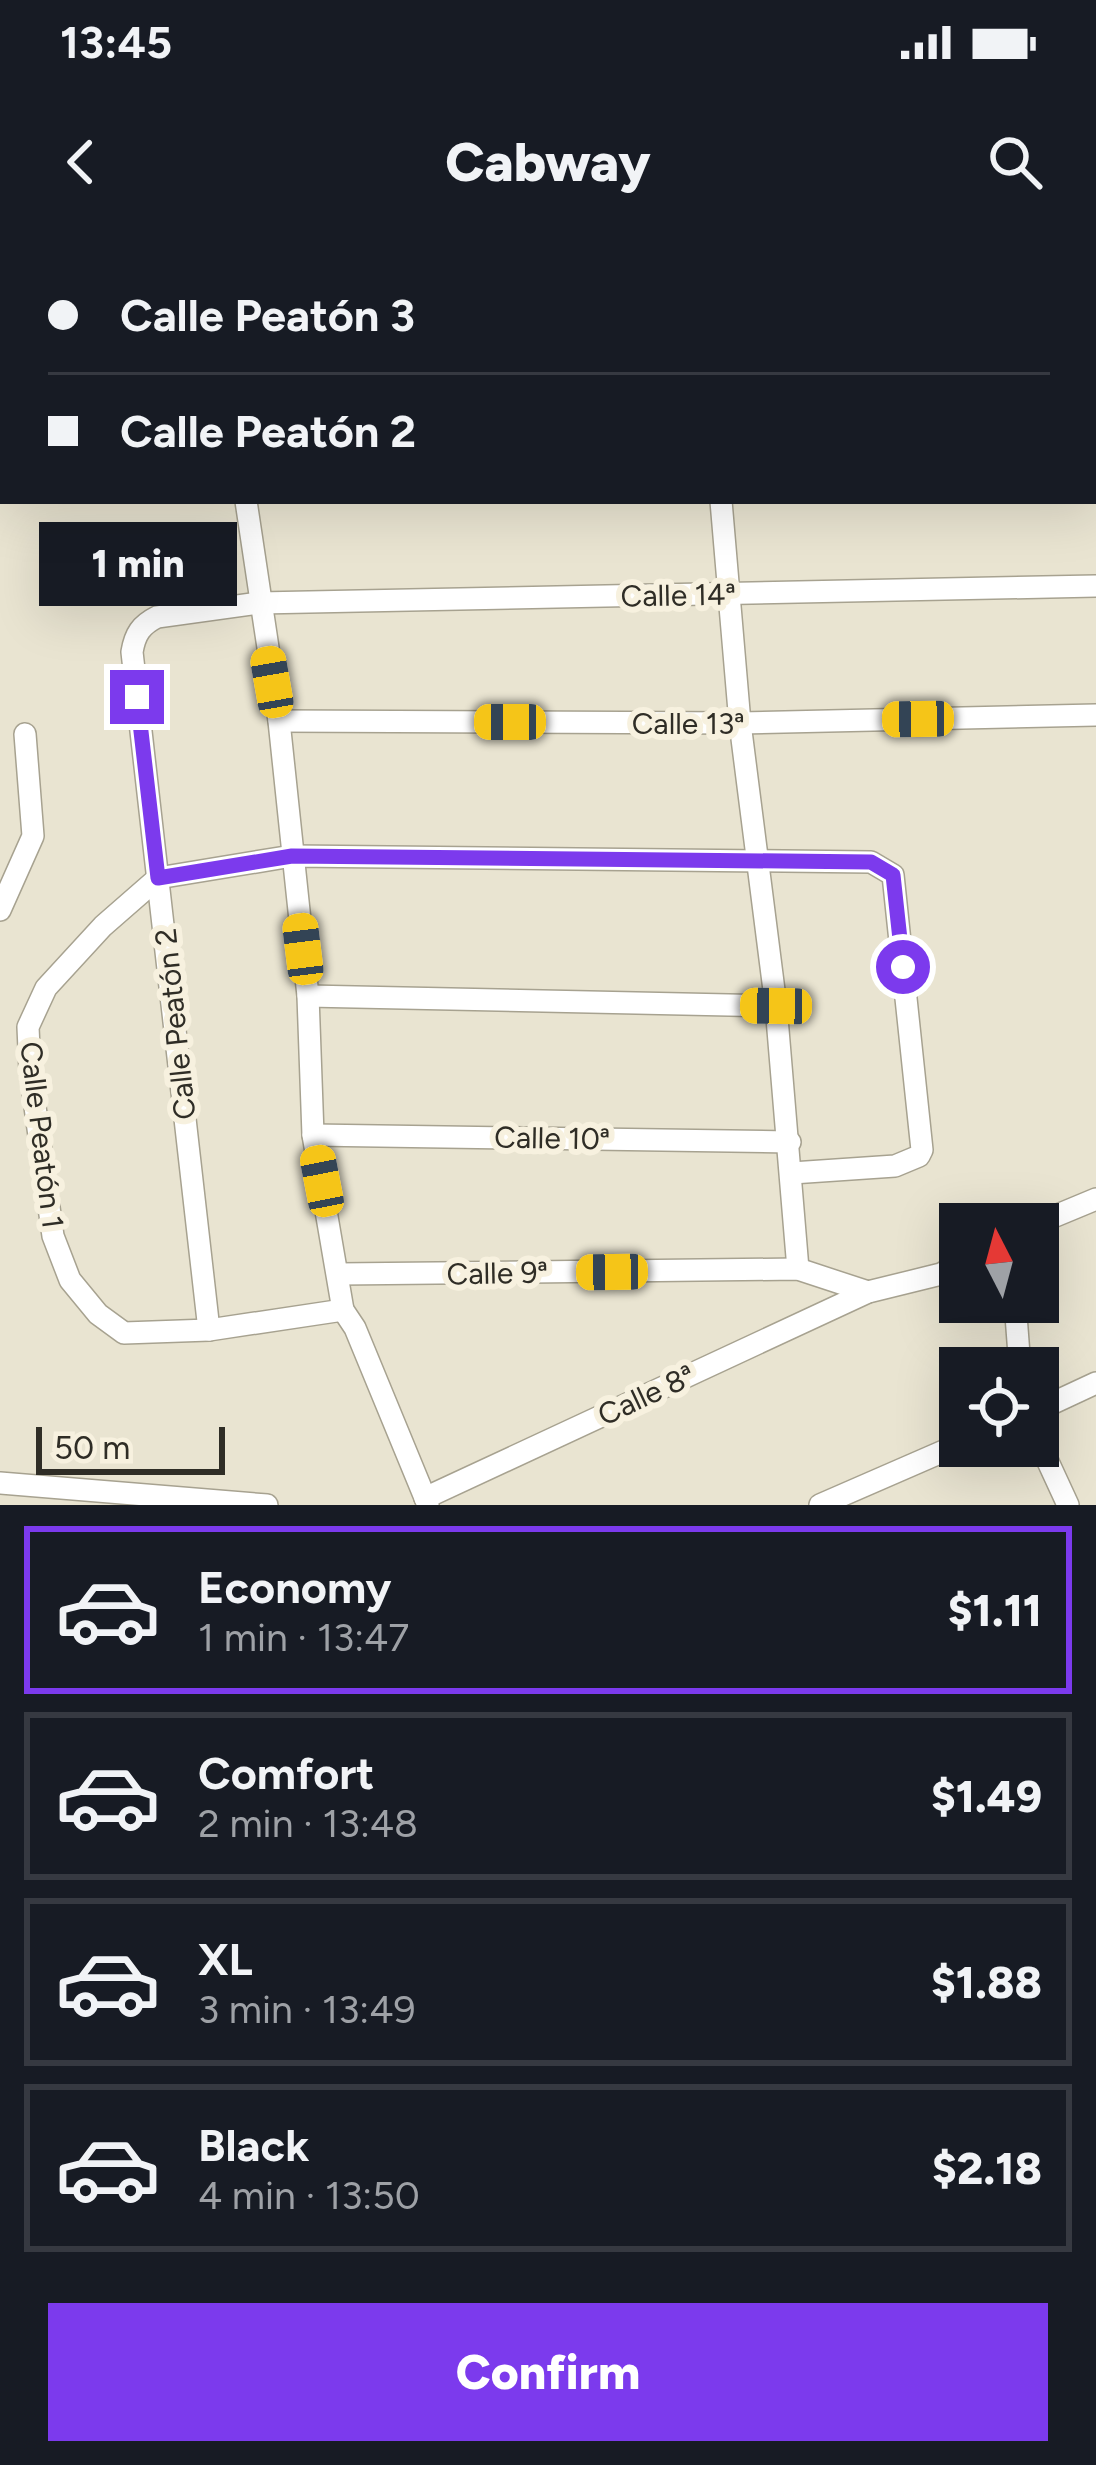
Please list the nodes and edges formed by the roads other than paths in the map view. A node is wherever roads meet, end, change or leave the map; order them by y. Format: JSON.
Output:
{"nodes":[{"id":1,"x":246,"y":504,"type":"edge"},
{"id":2,"x":721,"y":504,"type":"edge"},
{"id":3,"x":1096,"y":586,"type":"edge"},
{"id":4,"x":731,"y":594,"type":"junction"},
{"id":5,"x":259,"y":603,"type":"junction"},
{"id":6,"x":1096,"y":716,"type":"edge"},
{"id":7,"x":279,"y":722,"type":"junction"},
{"id":8,"x":740,"y":723,"type":"junction"},
{"id":9,"x":25,"y":734,"type":"dead end"},
{"id":10,"x":292,"y":856,"type":"junction"},
{"id":11,"x":758,"y":860,"type":"junction"},
{"id":12,"x":158,"y":878,"type":"junction"},
{"id":13,"x":0,"y":910,"type":"edge"},
{"id":14,"x":308,"y":996,"type":"junction"},
{"id":15,"x":776,"y":1006,"type":"junction"},
{"id":16,"x":313,"y":1135,"type":"junction"},
{"id":17,"x":790,"y":1142,"type":"junction"},
{"id":18,"x":792,"y":1173,"type":"junction"},
{"id":19,"x":1096,"y":1199,"type":"edge"},
{"id":20,"x":1059,"y":1214,"type":"edge"},
{"id":21,"x":799,"y":1269,"type":"junction"},
{"id":22,"x":339,"y":1274,"type":"junction"},
{"id":23,"x":939,"y":1274,"type":"edge"},
{"id":24,"x":868,"y":1292,"type":"junction"},
{"id":25,"x":343,"y":1310,"type":"junction"},
{"id":26,"x":209,"y":1330,"type":"junction"},
{"id":27,"x":1096,"y":1383,"type":"edge"},
{"id":28,"x":1059,"y":1400,"type":"edge"},
{"id":29,"x":939,"y":1453,"type":"edge"},
{"id":30,"x":1050,"y":1467,"type":"edge"},
{"id":31,"x":0,"y":1483,"type":"edge"},
{"id":32,"x":426,"y":1502,"type":"edge"},
{"id":33,"x":267,"y":1505,"type":"edge"},
{"id":34,"x":820,"y":1505,"type":"edge"},
{"id":35,"x":1068,"y":1505,"type":"edge"}],
"edges":[{"from":1,"to":5,"type":"street"},
{"from":2,"to":4,"type":"street"},
{"from":3,"to":4,"type":"street","name":"Calle 14ª"},
{"from":4,"to":5,"type":"street","name":"Calle 14ª"},
{"from":4,"to":8,"type":"street"},
{"from":5,"to":7,"type":"street"},
{"from":5,"to":12,"type":"street","name":"Calle Peatón 2"},
{"from":6,"to":8,"type":"street","name":"Calle 13ª"},
{"from":7,"to":8,"type":"street","name":"Calle 13ª"},
{"from":7,"to":10,"type":"street"},
{"from":8,"to":11,"type":"street"},
{"from":9,"to":13,"type":"street"},
{"from":10,"to":11,"type":"street"},
{"from":10,"to":12,"type":"street"},
{"from":10,"to":14,"type":"street"},
{"from":11,"to":15,"type":"street"},
{"from":11,"to":18,"type":"street"},
{"from":12,"to":26,"type":"street","name":"Calle Peatón 2"},
{"from":12,"to":26,"type":"street","name":"Calle Peatón 1"},
{"from":14,"to":15,"type":"street"},
{"from":14,"to":16,"type":"street"},
{"from":15,"to":17,"type":"street"},
{"from":16,"to":17,"type":"street","name":"Calle 10ª"},
{"from":16,"to":22,"type":"street"},
{"from":17,"to":18,"type":"street"},
{"from":18,"to":21,"type":"street"},
{"from":19,"to":20,"type":"street"},
{"from":21,"to":22,"type":"street","name":"Calle 9ª"},
{"from":21,"to":24,"type":"street","name":"Calle 9ª"},
{"from":22,"to":25,"type":"street"},
{"from":23,"to":24,"type":"street","name":"Calle 8ª"},
{"from":24,"to":32,"type":"street","name":"Calle 8ª"},
{"from":25,"to":26,"type":"street","name":"Calle Peatón 1"},
{"from":25,"to":32,"type":"street"},
{"from":27,"to":28,"type":"street"},
{"from":29,"to":34,"type":"street"},
{"from":30,"to":35,"type":"street"},
{"from":31,"to":33,"type":"street"}]}
